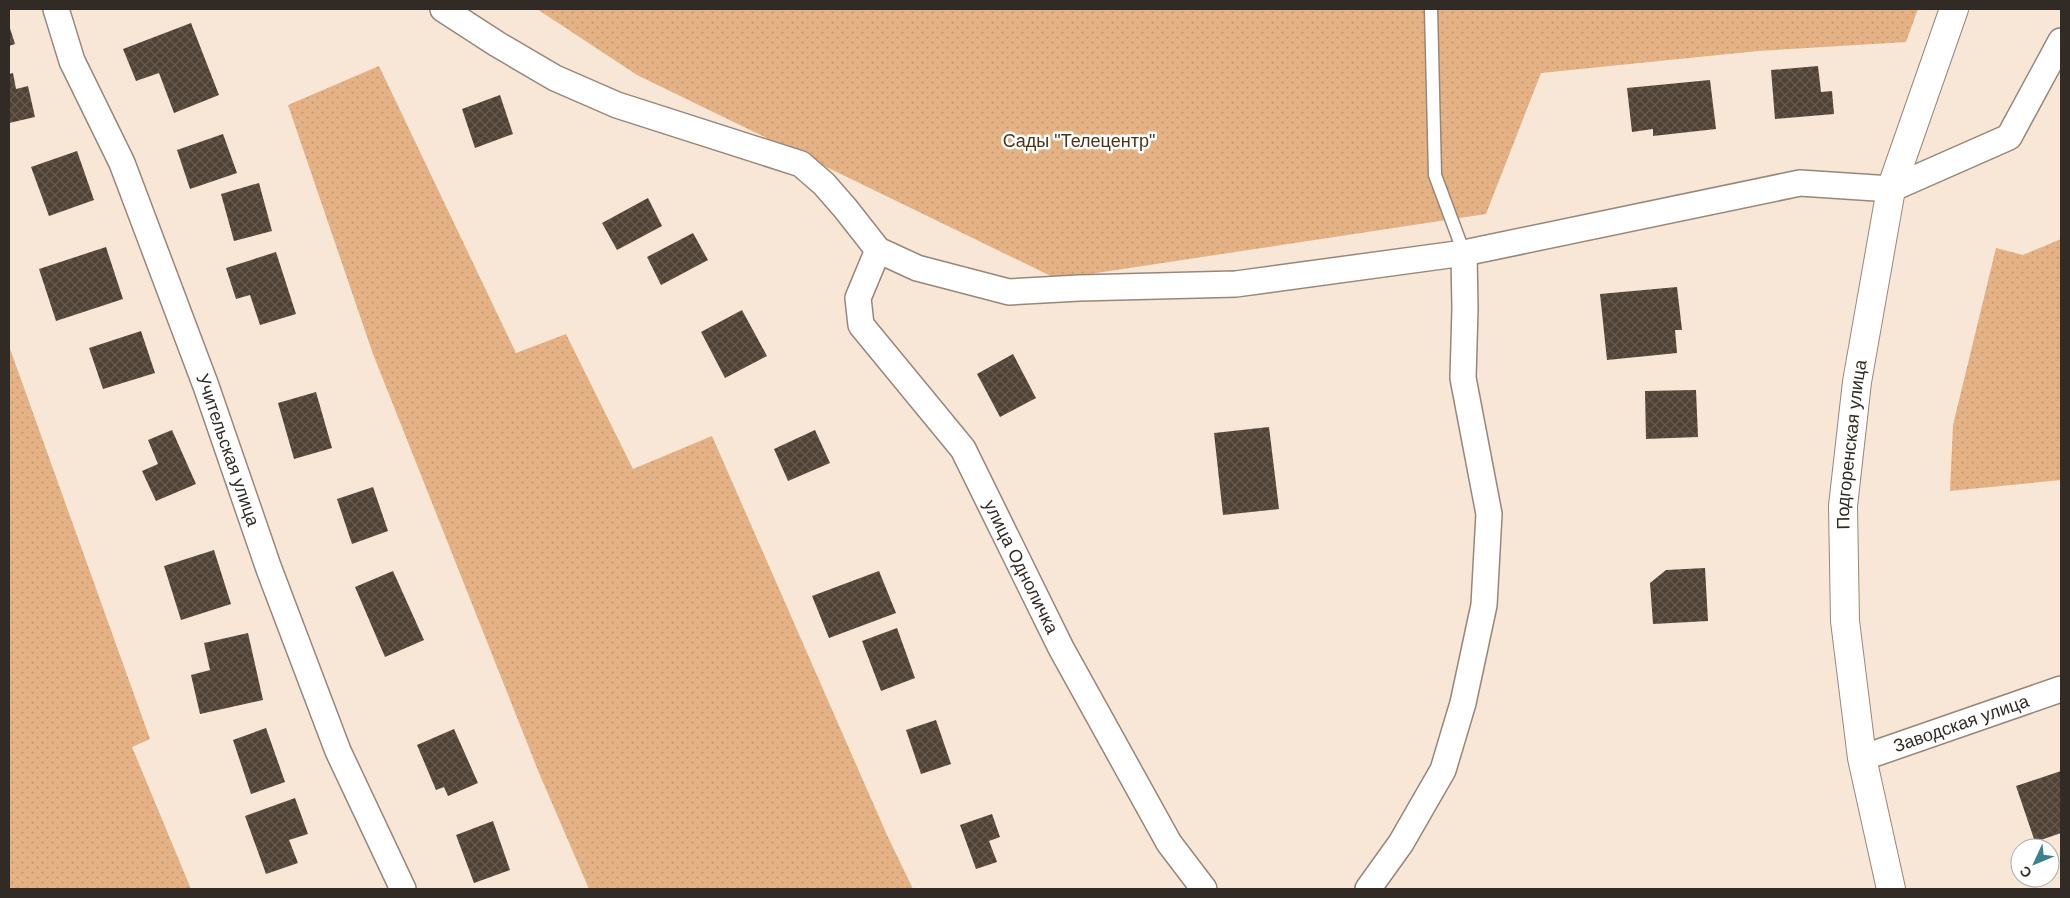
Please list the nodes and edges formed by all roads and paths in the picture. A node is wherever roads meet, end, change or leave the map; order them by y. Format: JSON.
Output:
{"nodes":[{"id":1,"x":56,"y":9,"type":"edge"},
{"id":2,"x":443,"y":9,"type":"edge"},
{"id":3,"x":1431,"y":9,"type":"edge"},
{"id":4,"x":1954,"y":9,"type":"edge"},
{"id":5,"x":2061,"y":41,"type":"edge"},
{"id":6,"x":1891,"y":189,"type":"junction"},
{"id":7,"x":878,"y":250,"type":"junction"},
{"id":8,"x":1464,"y":253,"type":"junction"},
{"id":9,"x":2061,"y":689,"type":"edge"},
{"id":10,"x":1862,"y":758,"type":"junction"},
{"id":11,"x":402,"y":889,"type":"edge"},
{"id":12,"x":1204,"y":889,"type":"edge"},
{"id":13,"x":1368,"y":889,"type":"edge"},
{"id":14,"x":1891,"y":889,"type":"edge"}],
"edges":[{"from":1,"to":11,"type":"street","name":"Учительская улица"},
{"from":2,"to":7,"type":"street"},
{"from":3,"to":8,"type":"lane"},
{"from":4,"to":6,"type":"street","name":"Подгоренская улица"},
{"from":5,"to":6,"type":"street"},
{"from":6,"to":8,"type":"street"},
{"from":6,"to":10,"type":"street","name":"Подгоренская улица"},
{"from":7,"to":8,"type":"street"},
{"from":7,"to":12,"type":"street","name":"улица Одноличка"},
{"from":8,"to":13,"type":"street"},
{"from":9,"to":10,"type":"street","name":"Заводская улица"},
{"from":10,"to":14,"type":"street","name":"Подгоренская улица"}]}
